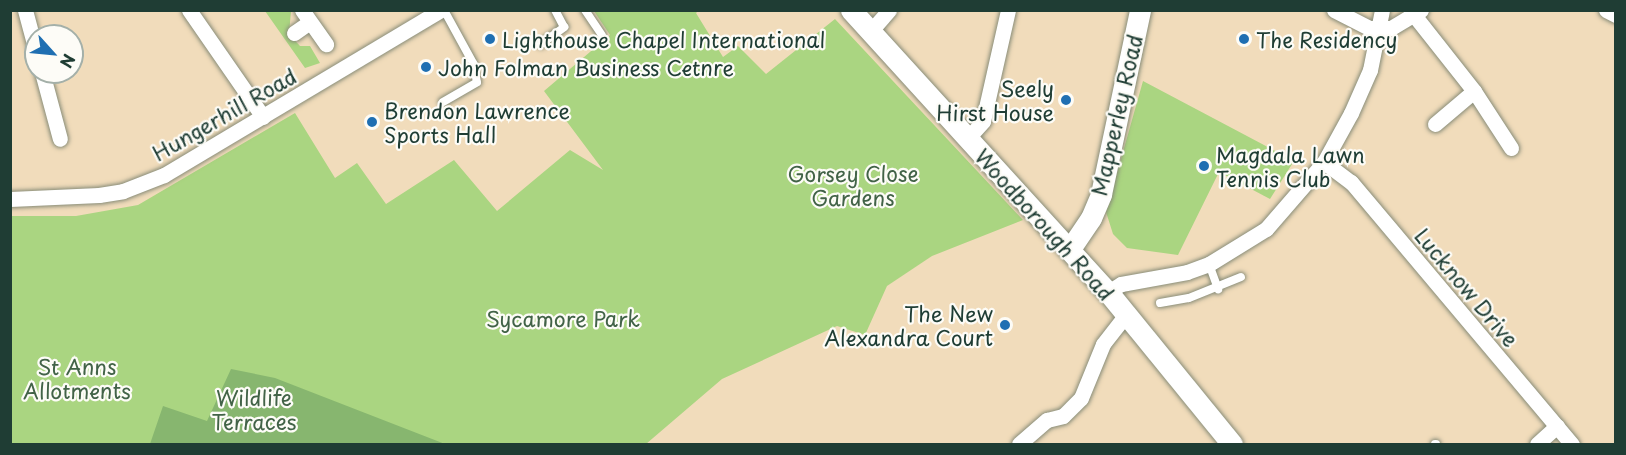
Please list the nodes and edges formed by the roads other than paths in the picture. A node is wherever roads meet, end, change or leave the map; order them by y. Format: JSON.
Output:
{"nodes":[{"id":1,"x":189,"y":10,"type":"edge"},
{"id":2,"x":443,"y":10,"type":"edge"},
{"id":3,"x":555,"y":10,"type":"edge"},
{"id":4,"x":585,"y":10,"type":"edge"},
{"id":5,"x":851,"y":10,"type":"edge"},
{"id":6,"x":889,"y":10,"type":"edge"},
{"id":7,"x":1008,"y":10,"type":"edge"},
{"id":8,"x":1140,"y":10,"type":"edge"},
{"id":9,"x":1334,"y":10,"type":"edge"},
{"id":10,"x":1382,"y":10,"type":"edge"},
{"id":11,"x":1606,"y":10,"type":"edge"},
{"id":12,"x":1418,"y":13,"type":"edge"},
{"id":13,"x":1616,"y":15,"type":"edge"},
{"id":14,"x":306,"y":16,"type":"edge"},
{"id":15,"x":1380,"y":28,"type":"junction"},
{"id":16,"x":870,"y":32,"type":"junction"},
{"id":17,"x":294,"y":33,"type":"dead end"},
{"id":18,"x":602,"y":35,"type":"dead end"},
{"id":19,"x":326,"y":44,"type":"dead end"},
{"id":20,"x":541,"y":45,"type":"dead end"},
{"id":21,"x":45,"y":84,"type":"edge"},
{"id":22,"x":1474,"y":91,"type":"junction"},
{"id":23,"x":444,"y":102,"type":"dead end"},
{"id":24,"x":263,"y":117,"type":"junction"},
{"id":25,"x":1435,"y":124,"type":"dead end"},
{"id":26,"x":60,"y":139,"type":"dead end"},
{"id":27,"x":967,"y":139,"type":"junction"},
{"id":28,"x":1511,"y":148,"type":"dead end"},
{"id":29,"x":1324,"y":162,"type":"junction"},
{"id":30,"x":10,"y":199,"type":"edge"},
{"id":31,"x":1070,"y":249,"type":"junction"},
{"id":32,"x":1209,"y":264,"type":"junction"},
{"id":33,"x":1241,"y":278,"type":"dead end"},
{"id":34,"x":1218,"y":289,"type":"junction"},
{"id":35,"x":1108,"y":292,"type":"junction"},
{"id":36,"x":1160,"y":303,"type":"dead end"},
{"id":37,"x":1126,"y":315,"type":"junction"},
{"id":38,"x":1557,"y":426,"type":"junction"},
{"id":39,"x":1018,"y":444,"type":"edge"},
{"id":40,"x":1232,"y":444,"type":"edge"},
{"id":41,"x":1537,"y":444,"type":"edge"},
{"id":42,"x":1572,"y":444,"type":"edge"}],
"edges":[{"from":1,"to":24,"type":"street"},
{"from":2,"to":23,"type":"lane"},
{"from":2,"to":24,"type":"street","name":"Hungerhill Road"},
{"from":3,"to":20,"type":"lane"},
{"from":4,"to":18,"type":"lane"},
{"from":5,"to":16,"type":"main road","name":"Woodborough Road"},
{"from":6,"to":16,"type":"street"},
{"from":7,"to":27,"type":"street"},
{"from":8,"to":31,"type":"main road","name":"Mapperley Road"},
{"from":9,"to":15,"type":"street"},
{"from":10,"to":15,"type":"street"},
{"from":11,"to":13,"type":"street"},
{"from":12,"to":15,"type":"street"},
{"from":12,"to":22,"type":"street"},
{"from":14,"to":17,"type":"street"},
{"from":14,"to":19,"type":"street"},
{"from":15,"to":29,"type":"street"},
{"from":16,"to":27,"type":"main road","name":"Woodborough Road"},
{"from":21,"to":26,"type":"street"},
{"from":22,"to":25,"type":"street"},
{"from":22,"to":28,"type":"street"},
{"from":24,"to":30,"type":"street","name":"Hungerhill Road"},
{"from":27,"to":31,"type":"main road","name":"Woodborough Road"},
{"from":29,"to":32,"type":"street"},
{"from":29,"to":38,"type":"street","name":"Lucknow Drive"},
{"from":31,"to":35,"type":"main road","name":"Woodborough Road"},
{"from":32,"to":34,"type":"lane"},
{"from":32,"to":35,"type":"street"},
{"from":33,"to":34,"type":"lane"},
{"from":34,"to":36,"type":"lane"},
{"from":35,"to":37,"type":"main road","name":"Woodborough Road"},
{"from":37,"to":39,"type":"street"},
{"from":37,"to":40,"type":"main road","name":"Woodborough Road"},
{"from":38,"to":41,"type":"street"},
{"from":38,"to":42,"type":"street","name":"Lucknow Drive"}]}
